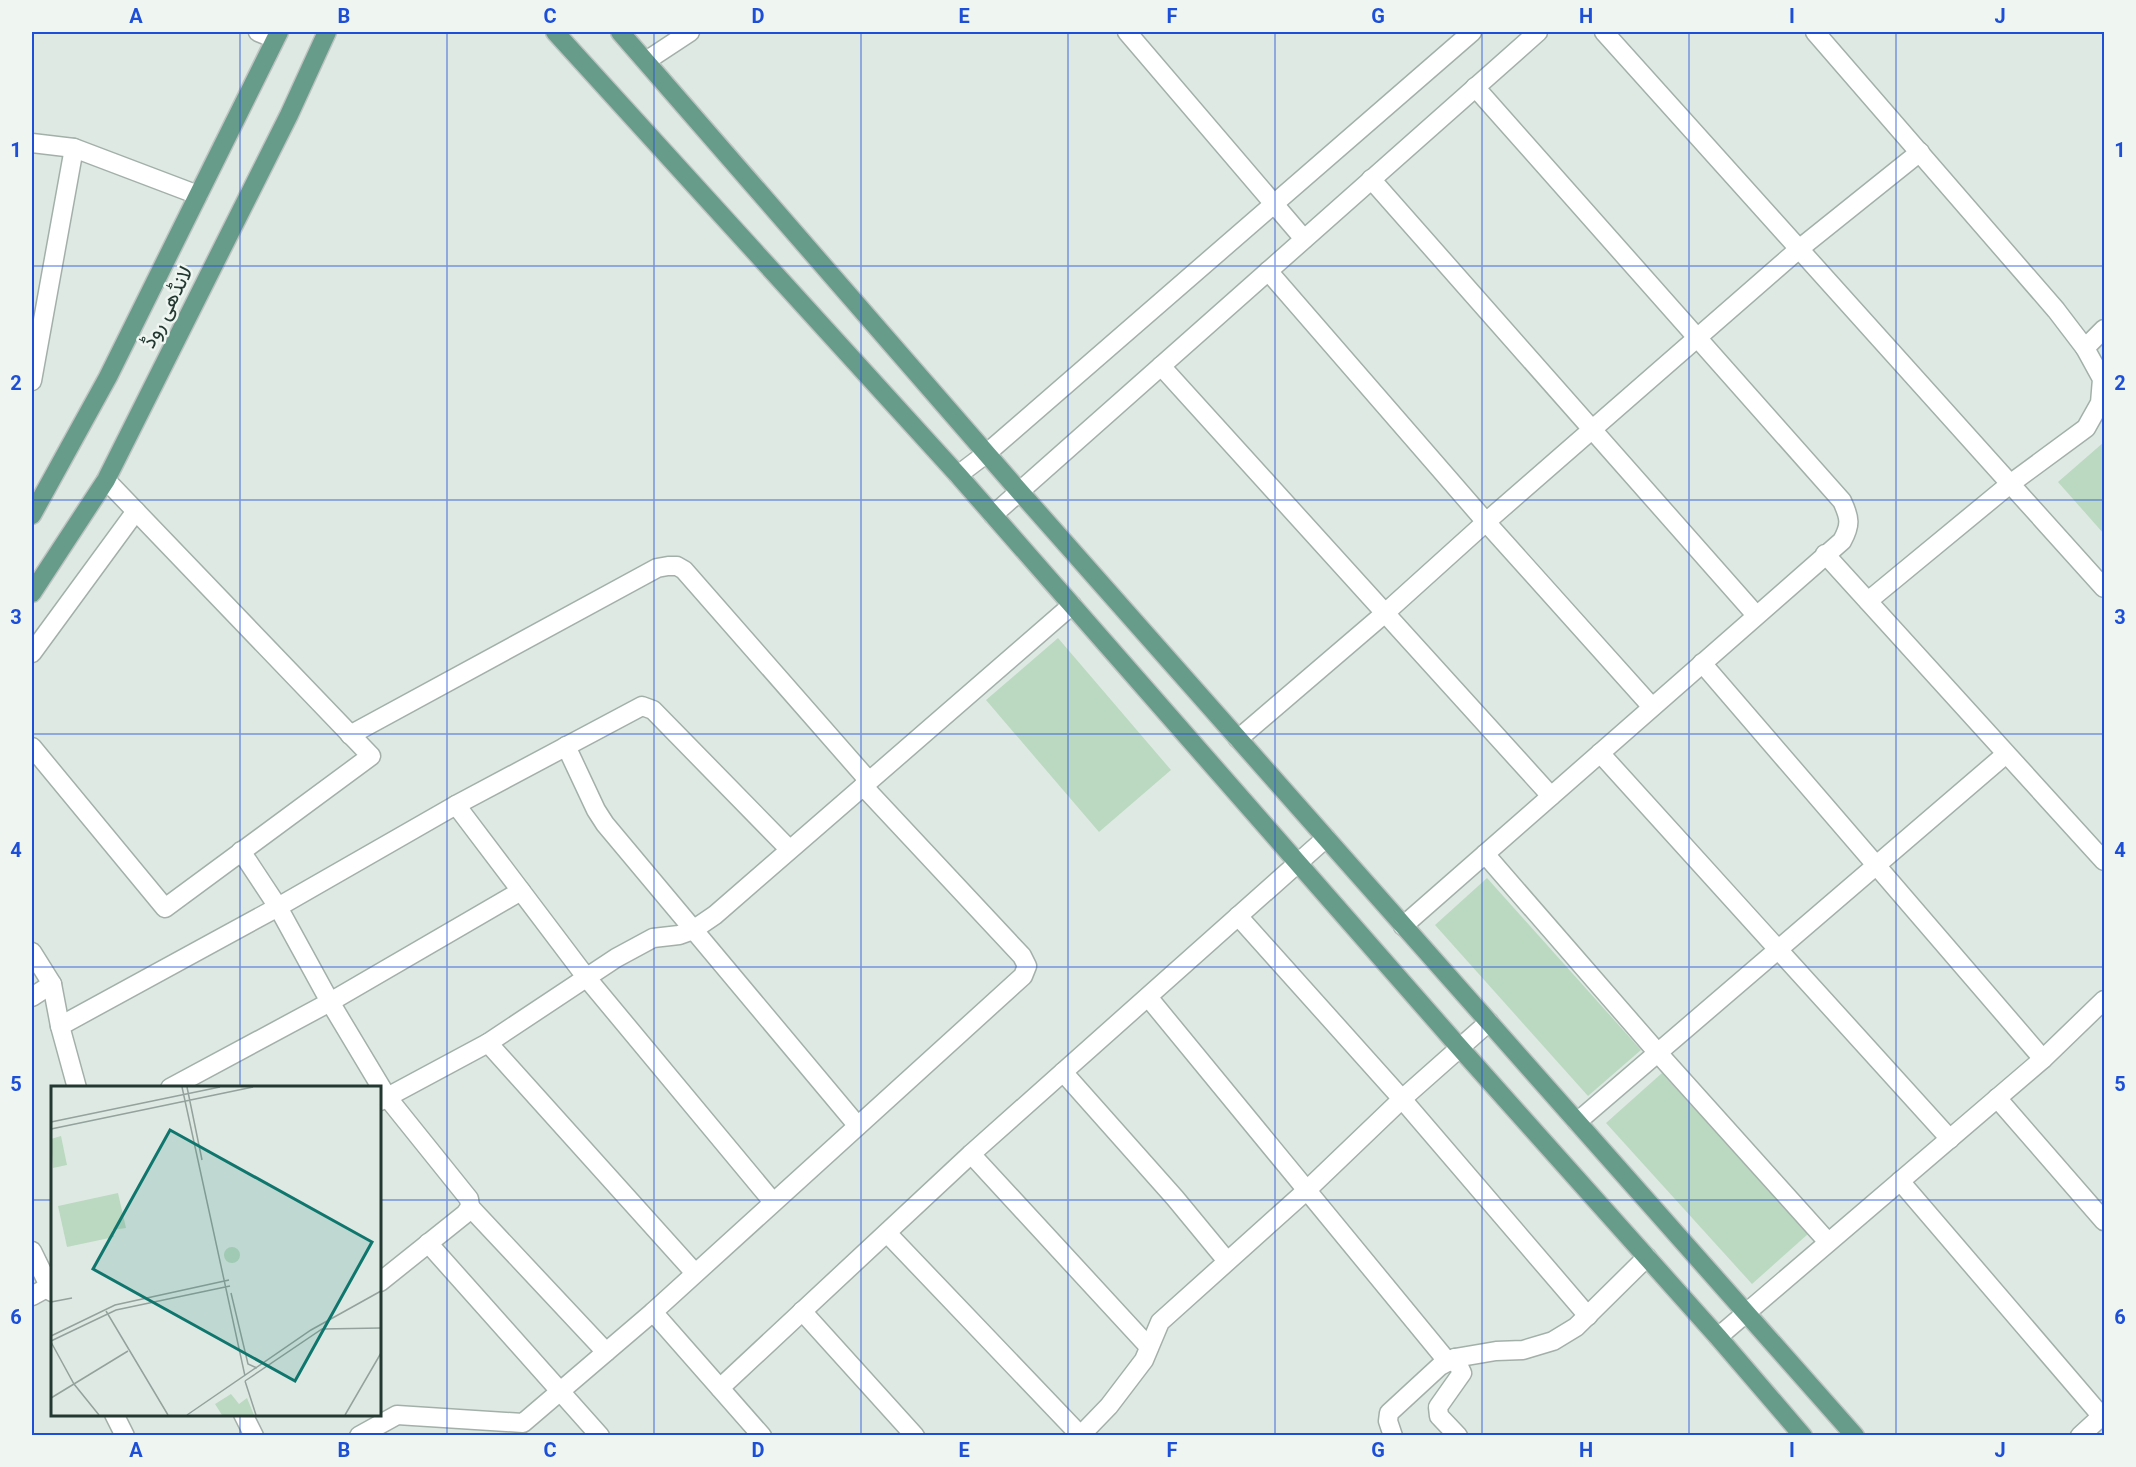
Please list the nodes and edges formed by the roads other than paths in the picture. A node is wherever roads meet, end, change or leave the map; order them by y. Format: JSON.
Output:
{"nodes":[{"id":1,"x":327,"y":32,"type":"edge"},
{"id":2,"x":555,"y":32,"type":"edge"},
{"id":3,"x":620,"y":32,"type":"edge"},
{"id":4,"x":690,"y":32,"type":"edge"},
{"id":5,"x":1127,"y":32,"type":"edge"},
{"id":6,"x":1472,"y":32,"type":"edge"},
{"id":7,"x":1538,"y":32,"type":"edge"},
{"id":8,"x":1604,"y":32,"type":"edge"},
{"id":9,"x":1815,"y":32,"type":"edge"},
{"id":10,"x":270,"y":34,"type":"edge"},
{"id":11,"x":646,"y":61,"type":"junction"},
{"id":12,"x":1475,"y":87,"type":"junction"},
{"id":13,"x":32,"y":143,"type":"edge"},
{"id":14,"x":75,"y":148,"type":"junction"},
{"id":15,"x":1920,"y":152,"type":"junction"},
{"id":16,"x":1371,"y":179,"type":"junction"},
{"id":17,"x":198,"y":195,"type":"junction"},
{"id":18,"x":1273,"y":205,"type":"junction"},
{"id":19,"x":1304,"y":239,"type":"junction"},
{"id":20,"x":1799,"y":249,"type":"junction"},
{"id":21,"x":1268,"y":271,"type":"junction"},
{"id":22,"x":2104,"y":329,"type":"edge"},
{"id":23,"x":1698,"y":339,"type":"junction"},
{"id":24,"x":2085,"y":348,"type":"junction"},
{"id":25,"x":1161,"y":366,"type":"junction"},
{"id":26,"x":32,"y":381,"type":"edge"},
{"id":27,"x":1592,"y":430,"type":"junction"},
{"id":28,"x":987,"y":453,"type":"junction"},
{"id":29,"x":958,"y":475,"type":"junction"},
{"id":30,"x":106,"y":480,"type":"junction"},
{"id":31,"x":2010,"y":484,"type":"junction"},
{"id":32,"x":1020,"y":492,"type":"junction"},
{"id":33,"x":136,"y":511,"type":"junction"},
{"id":34,"x":32,"y":515,"type":"edge"},
{"id":35,"x":993,"y":515,"type":"junction"},
{"id":36,"x":1486,"y":522,"type":"junction"},
{"id":37,"x":1826,"y":554,"type":"junction"},
{"id":38,"x":2104,"y":588,"type":"edge"},
{"id":39,"x":32,"y":593,"type":"edge"},
{"id":40,"x":1868,"y":601,"type":"junction"},
{"id":41,"x":1072,"y":605,"type":"junction"},
{"id":42,"x":1384,"y":614,"type":"junction"},
{"id":43,"x":1755,"y":615,"type":"junction"},
{"id":44,"x":32,"y":653,"type":"edge"},
{"id":45,"x":1702,"y":663,"type":"junction"},
{"id":46,"x":1652,"y":707,"type":"junction"},
{"id":47,"x":350,"y":735,"type":"junction"},
{"id":48,"x":1238,"y":739,"type":"junction"},
{"id":49,"x":566,"y":746,"type":"junction"},
{"id":50,"x":32,"y":747,"type":"edge"},
{"id":51,"x":1600,"y":753,"type":"junction"},
{"id":52,"x":2006,"y":753,"type":"junction"},
{"id":53,"x":866,"y":783,"type":"junction"},
{"id":54,"x":1551,"y":796,"type":"junction"},
{"id":55,"x":456,"y":805,"type":"junction"},
{"id":56,"x":1326,"y":838,"type":"junction"},
{"id":57,"x":789,"y":849,"type":"junction"},
{"id":58,"x":242,"y":852,"type":"junction"},
{"id":59,"x":1485,"y":854,"type":"junction"},
{"id":60,"x":2104,"y":861,"type":"edge"},
{"id":61,"x":1299,"y":862,"type":"junction"},
{"id":62,"x":1876,"y":865,"type":"junction"},
{"id":63,"x":521,"y":891,"type":"junction"},
{"id":64,"x":278,"y":908,"type":"junction"},
{"id":65,"x":1238,"y":916,"type":"junction"},
{"id":66,"x":1403,"y":926,"type":"junction"},
{"id":67,"x":693,"y":930,"type":"junction"},
{"id":68,"x":1778,"y":950,"type":"junction"},
{"id":69,"x":32,"y":952,"type":"edge"},
{"id":70,"x":586,"y":977,"type":"junction"},
{"id":71,"x":52,"y":984,"type":"junction"},
{"id":72,"x":32,"y":997,"type":"edge"},
{"id":73,"x":1148,"y":997,"type":"junction"},
{"id":74,"x":330,"y":1002,"type":"junction"},
{"id":75,"x":2103,"y":1005,"type":"edge"},
{"id":76,"x":1489,"y":1022,"type":"junction"},
{"id":77,"x":60,"y":1026,"type":"junction"},
{"id":78,"x":488,"y":1043,"type":"junction"},
{"id":79,"x":1460,"y":1048,"type":"junction"},
{"id":80,"x":1658,"y":1053,"type":"junction"},
{"id":81,"x":2043,"y":1059,"type":"junction"},
{"id":82,"x":1063,"y":1072,"type":"junction"},
{"id":83,"x":76,"y":1086,"type":"edge"},
{"id":84,"x":174,"y":1086,"type":"edge"},
{"id":85,"x":376,"y":1086,"type":"edge"},
{"id":86,"x":1997,"y":1098,"type":"junction"},
{"id":87,"x":383,"y":1099,"type":"edge"},
{"id":88,"x":1402,"y":1099,"type":"junction"},
{"id":89,"x":1577,"y":1122,"type":"junction"},
{"id":90,"x":857,"y":1125,"type":"junction"},
{"id":91,"x":1950,"y":1139,"type":"junction"},
{"id":92,"x":971,"y":1154,"type":"junction"},
{"id":93,"x":1900,"y":1181,"type":"junction"},
{"id":94,"x":1307,"y":1190,"type":"junction"},
{"id":95,"x":773,"y":1202,"type":"junction"},
{"id":96,"x":470,"y":1207,"type":"junction"},
{"id":97,"x":2104,"y":1221,"type":"edge"},
{"id":98,"x":887,"y":1233,"type":"junction"},
{"id":99,"x":1828,"y":1242,"type":"junction"},
{"id":100,"x":428,"y":1243,"type":"junction"},
{"id":101,"x":32,"y":1251,"type":"edge"},
{"id":102,"x":1647,"y":1257,"type":"junction"},
{"id":103,"x":1227,"y":1261,"type":"junction"},
{"id":104,"x":695,"y":1273,"type":"junction"},
{"id":105,"x":381,"y":1281,"type":"edge"},
{"id":106,"x":51,"y":1286,"type":"edge"},
{"id":107,"x":51,"y":1288,"type":"edge"},
{"id":108,"x":32,"y":1296,"type":"edge"},
{"id":109,"x":802,"y":1311,"type":"junction"},
{"id":110,"x":653,"y":1312,"type":"junction"},
{"id":111,"x":1746,"y":1313,"type":"junction"},
{"id":112,"x":1588,"y":1316,"type":"junction"},
{"id":113,"x":1718,"y":1337,"type":"junction"},
{"id":114,"x":1149,"y":1347,"type":"junction"},
{"id":115,"x":606,"y":1352,"type":"junction"},
{"id":116,"x":1451,"y":1360,"type":"junction"},
{"id":117,"x":720,"y":1388,"type":"junction"},
{"id":118,"x":560,"y":1392,"type":"junction"},
{"id":119,"x":115,"y":1416,"type":"edge"},
{"id":120,"x":244,"y":1416,"type":"edge"},
{"id":121,"x":2104,"y":1416,"type":"edge"},
{"id":122,"x":516,"y":1430,"type":"edge"},
{"id":123,"x":1080,"y":1435,"type":"edge"},
{"id":124,"x":125,"y":1436,"type":"edge"},
{"id":125,"x":254,"y":1436,"type":"edge"},
{"id":126,"x":359,"y":1436,"type":"edge"},
{"id":127,"x":600,"y":1436,"type":"edge"},
{"id":128,"x":762,"y":1436,"type":"edge"},
{"id":129,"x":915,"y":1436,"type":"edge"},
{"id":130,"x":1393,"y":1436,"type":"edge"},
{"id":131,"x":1458,"y":1436,"type":"edge"},
{"id":132,"x":1803,"y":1436,"type":"edge"},
{"id":133,"x":1855,"y":1436,"type":"edge"},
{"id":134,"x":2080,"y":1436,"type":"edge"}],
"edges":[{"from":1,"to":30,"type":"main road","name":"لانڈھی روڈ"},
{"from":2,"to":29,"type":"main road"},
{"from":3,"to":11,"type":"main road"},
{"from":4,"to":11,"type":"street"},
{"from":5,"to":18,"type":"street"},
{"from":6,"to":18,"type":"street"},
{"from":7,"to":12,"type":"street"},
{"from":8,"to":20,"type":"street"},
{"from":9,"to":15,"type":"street"},
{"from":10,"to":17,"type":"main road","name":"لانڈھی روڈ"},
{"from":11,"to":28,"type":"main road"},
{"from":12,"to":16,"type":"street"},
{"from":12,"to":23,"type":"street"},
{"from":13,"to":14,"type":"street"},
{"from":14,"to":17,"type":"street"},
{"from":14,"to":26,"type":"street"},
{"from":15,"to":20,"type":"street"},
{"from":15,"to":24,"type":"street"},
{"from":16,"to":19,"type":"street"},
{"from":16,"to":27,"type":"street"},
{"from":17,"to":34,"type":"main road","name":"لانڈھی روڈ"},
{"from":18,"to":19,"type":"street"},
{"from":18,"to":28,"type":"street"},
{"from":19,"to":21,"type":"street"},
{"from":20,"to":23,"type":"street"},
{"from":20,"to":31,"type":"street"},
{"from":21,"to":25,"type":"street"},
{"from":21,"to":36,"type":"street"},
{"from":22,"to":24,"type":"street"},
{"from":23,"to":27,"type":"street"},
{"from":23,"to":37,"type":"street"},
{"from":24,"to":31,"type":"street"},
{"from":25,"to":32,"type":"street"},
{"from":25,"to":42,"type":"street"},
{"from":27,"to":36,"type":"street"},
{"from":27,"to":43,"type":"street"},
{"from":28,"to":29,"type":"street"},
{"from":28,"to":32,"type":"main road"},
{"from":29,"to":35,"type":"main road"},
{"from":30,"to":33,"type":"street"},
{"from":30,"to":39,"type":"main road","name":"لانڈھی روڈ"},
{"from":31,"to":38,"type":"street"},
{"from":31,"to":40,"type":"street"},
{"from":32,"to":35,"type":"street"},
{"from":32,"to":48,"type":"main road"},
{"from":33,"to":44,"type":"street"},
{"from":33,"to":47,"type":"street"},
{"from":35,"to":41,"type":"main road"},
{"from":36,"to":42,"type":"street"},
{"from":36,"to":46,"type":"street"},
{"from":37,"to":40,"type":"street"},
{"from":37,"to":43,"type":"street"},
{"from":40,"to":52,"type":"street"},
{"from":41,"to":53,"type":"street"},
{"from":41,"to":61,"type":"main road"},
{"from":42,"to":48,"type":"street"},
{"from":42,"to":54,"type":"street"},
{"from":43,"to":45,"type":"street"},
{"from":45,"to":46,"type":"street"},
{"from":45,"to":62,"type":"street"},
{"from":46,"to":51,"type":"street"},
{"from":47,"to":53,"type":"street"},
{"from":47,"to":58,"type":"street"},
{"from":48,"to":56,"type":"main road"},
{"from":49,"to":55,"type":"street"},
{"from":49,"to":57,"type":"street"},
{"from":49,"to":67,"type":"street"},
{"from":50,"to":58,"type":"street"},
{"from":51,"to":54,"type":"street"},
{"from":51,"to":68,"type":"street"},
{"from":52,"to":60,"type":"street"},
{"from":52,"to":62,"type":"street"},
{"from":53,"to":57,"type":"street"},
{"from":53,"to":90,"type":"street"},
{"from":54,"to":59,"type":"street"},
{"from":55,"to":63,"type":"street"},
{"from":55,"to":64,"type":"street"},
{"from":56,"to":61,"type":"street"},
{"from":56,"to":66,"type":"main road"},
{"from":57,"to":67,"type":"street"},
{"from":58,"to":64,"type":"street"},
{"from":59,"to":66,"type":"street"},
{"from":59,"to":80,"type":"street"},
{"from":61,"to":65,"type":"street"},
{"from":61,"to":79,"type":"main road"},
{"from":62,"to":68,"type":"street"},
{"from":62,"to":81,"type":"street"},
{"from":63,"to":70,"type":"street"},
{"from":63,"to":74,"type":"street"},
{"from":64,"to":74,"type":"street"},
{"from":64,"to":77,"type":"street"},
{"from":65,"to":73,"type":"street"},
{"from":65,"to":88,"type":"street"},
{"from":66,"to":76,"type":"main road"},
{"from":67,"to":70,"type":"street"},
{"from":67,"to":90,"type":"street"},
{"from":68,"to":80,"type":"street"},
{"from":68,"to":91,"type":"street"},
{"from":69,"to":71,"type":"street"},
{"from":70,"to":78,"type":"street"},
{"from":70,"to":95,"type":"street"},
{"from":71,"to":72,"type":"street"},
{"from":71,"to":77,"type":"street"},
{"from":73,"to":82,"type":"street"},
{"from":73,"to":94,"type":"street"},
{"from":74,"to":84,"type":"street"},
{"from":74,"to":85,"type":"street"},
{"from":75,"to":81,"type":"street"},
{"from":76,"to":79,"type":"street"},
{"from":76,"to":89,"type":"main road"},
{"from":77,"to":83,"type":"street"},
{"from":78,"to":87,"type":"street"},
{"from":78,"to":104,"type":"street"},
{"from":79,"to":88,"type":"street"},
{"from":79,"to":102,"type":"main road"},
{"from":80,"to":89,"type":"street"},
{"from":80,"to":99,"type":"street"},
{"from":81,"to":86,"type":"street"},
{"from":82,"to":92,"type":"street"},
{"from":82,"to":103,"type":"street"},
{"from":86,"to":91,"type":"street"},
{"from":86,"to":97,"type":"street"},
{"from":87,"to":96,"type":"street"},
{"from":88,"to":94,"type":"street"},
{"from":88,"to":112,"type":"street"},
{"from":89,"to":111,"type":"main road"},
{"from":90,"to":95,"type":"street"},
{"from":91,"to":93,"type":"street"},
{"from":92,"to":98,"type":"street"},
{"from":92,"to":114,"type":"street"},
{"from":93,"to":99,"type":"street"},
{"from":93,"to":121,"type":"street"},
{"from":94,"to":103,"type":"street"},
{"from":94,"to":116,"type":"street"},
{"from":95,"to":104,"type":"street"},
{"from":96,"to":100,"type":"street"},
{"from":96,"to":115,"type":"street"},
{"from":98,"to":109,"type":"street"},
{"from":98,"to":123,"type":"street"},
{"from":99,"to":111,"type":"street"},
{"from":100,"to":105,"type":"street"},
{"from":100,"to":118,"type":"street"},
{"from":101,"to":106,"type":"street"},
{"from":102,"to":112,"type":"street"},
{"from":102,"to":113,"type":"main road"},
{"from":103,"to":114,"type":"street"},
{"from":104,"to":110,"type":"street"},
{"from":107,"to":108,"type":"street"},
{"from":109,"to":117,"type":"street"},
{"from":109,"to":129,"type":"street"},
{"from":110,"to":115,"type":"street"},
{"from":110,"to":117,"type":"street"},
{"from":111,"to":113,"type":"street"},
{"from":111,"to":133,"type":"main road"},
{"from":112,"to":116,"type":"street"},
{"from":113,"to":132,"type":"main road"},
{"from":114,"to":123,"type":"street"},
{"from":115,"to":118,"type":"street"},
{"from":116,"to":130,"type":"street"},
{"from":116,"to":131,"type":"street"},
{"from":117,"to":128,"type":"street"},
{"from":118,"to":122,"type":"street"},
{"from":118,"to":127,"type":"street"},
{"from":119,"to":124,"type":"street"},
{"from":120,"to":125,"type":"street"},
{"from":121,"to":134,"type":"street"},
{"from":122,"to":126,"type":"street"}]}
